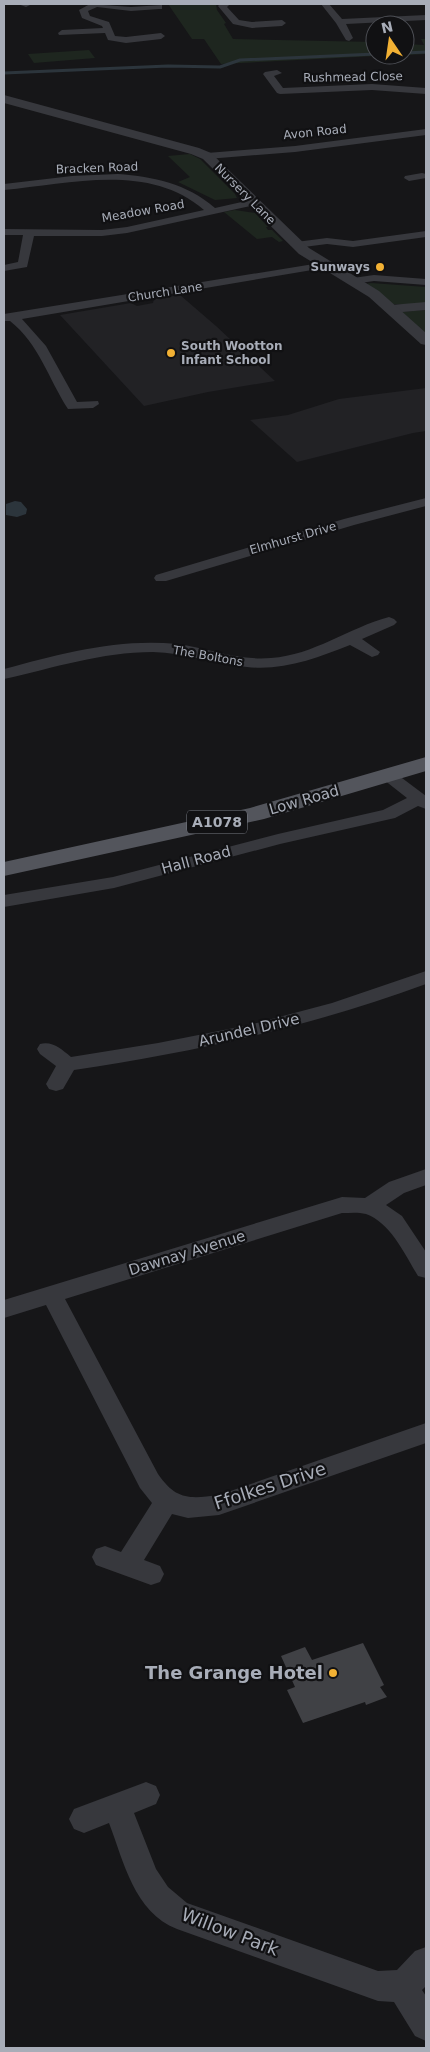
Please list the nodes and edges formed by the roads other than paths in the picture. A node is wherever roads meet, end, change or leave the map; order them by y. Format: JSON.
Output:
{"nodes":[{"id":1,"x":96,"y":4,"type":"edge"},
{"id":2,"x":226,"y":4,"type":"edge"},
{"id":3,"x":325,"y":4,"type":"edge"},
{"id":4,"x":158,"y":7,"type":"dead end"},
{"id":5,"x":426,"y":18,"type":"edge"},
{"id":6,"x":340,"y":22,"type":"junction"},
{"id":7,"x":282,"y":23,"type":"dead end"},
{"id":8,"x":107,"y":30,"type":"junction"},
{"id":9,"x":62,"y":33,"type":"dead end"},
{"id":10,"x":161,"y":36,"type":"dead end"},
{"id":11,"x":351,"y":36,"type":"dead end"},
{"id":12,"x":277,"y":72,"type":"dead end"},
{"id":13,"x":424,"y":88,"type":"edge"},
{"id":14,"x":4,"y":99,"type":"edge"},
{"id":15,"x":426,"y":132,"type":"edge"},
{"id":16,"x":207,"y":156,"type":"junction"},
{"id":17,"x":4,"y":187,"type":"edge"},
{"id":18,"x":255,"y":202,"type":"junction"},
{"id":19,"x":212,"y":211,"type":"junction"},
{"id":20,"x":4,"y":232,"type":"edge"},
{"id":21,"x":29,"y":233,"type":"junction"},
{"id":22,"x":426,"y":234,"type":"edge"},
{"id":23,"x":296,"y":244,"type":"junction"},
{"id":24,"x":326,"y":265,"type":"junction"},
{"id":25,"x":4,"y":268,"type":"edge"},
{"id":26,"x":353,"y":280,"type":"junction"},
{"id":27,"x":426,"y":282,"type":"edge"},
{"id":28,"x":426,"y":306,"type":"edge"},
{"id":29,"x":391,"y":309,"type":"junction"},
{"id":30,"x":8,"y":318,"type":"edge"},
{"id":31,"x":426,"y":341,"type":"edge"},
{"id":32,"x":93,"y":404,"type":"dead end"},
{"id":33,"x":73,"y":406,"type":"junction"},
{"id":34,"x":56,"y":408,"type":"dead end"},
{"id":35,"x":426,"y":502,"type":"edge"},
{"id":36,"x":161,"y":578,"type":"dead end"},
{"id":37,"x":389,"y":622,"type":"dead end"},
{"id":38,"x":350,"y":638,"type":"junction"},
{"id":39,"x":372,"y":652,"type":"dead end"},
{"id":40,"x":4,"y":674,"type":"edge"},
{"id":41,"x":426,"y":764,"type":"edge"},
{"id":42,"x":388,"y":776,"type":"junction"},
{"id":43,"x":423,"y":802,"type":"edge"},
{"id":44,"x":4,"y":870,"type":"edge"},
{"id":45,"x":4,"y":901,"type":"edge"},
{"id":46,"x":426,"y":977,"type":"edge"},
{"id":47,"x":47,"y":1048,"type":"dead end"},
{"id":48,"x":67,"y":1064,"type":"junction"},
{"id":49,"x":56,"y":1084,"type":"dead end"},
{"id":50,"x":426,"y":1177,"type":"edge"},
{"id":51,"x":371,"y":1206,"type":"junction"},
{"id":52,"x":426,"y":1270,"type":"edge"},
{"id":53,"x":52,"y":1295,"type":"junction"},
{"id":54,"x":4,"y":1309,"type":"edge"},
{"id":55,"x":426,"y":1433,"type":"edge"},
{"id":56,"x":166,"y":1502,"type":"junction"},
{"id":57,"x":128,"y":1565,"type":"dead end"},
{"id":58,"x":146,"y":1795,"type":"dead end"},
{"id":59,"x":117,"y":1806,"type":"junction"},
{"id":60,"x":84,"y":1819,"type":"dead end"},
{"id":61,"x":426,"y":1962,"type":"edge"},
{"id":62,"x":402,"y":1986,"type":"junction"},
{"id":63,"x":426,"y":2024,"type":"edge"}],
"edges":[{"from":1,"to":4,"type":"street"},
{"from":1,"to":8,"type":"street"},
{"from":2,"to":7,"type":"street"},
{"from":3,"to":6,"type":"street"},
{"from":5,"to":6,"type":"street"},
{"from":6,"to":11,"type":"street"},
{"from":8,"to":9,"type":"street"},
{"from":8,"to":10,"type":"street"},
{"from":12,"to":13,"type":"street","name":"Rushmead Close"},
{"from":14,"to":16,"type":"street","name":"Nursery Lane"},
{"from":15,"to":16,"type":"street","name":"Avon Road"},
{"from":16,"to":18,"type":"street","name":"Nursery Lane"},
{"from":17,"to":19,"type":"street","name":"Bracken Road"},
{"from":18,"to":19,"type":"street","name":"Meadow Road"},
{"from":18,"to":23,"type":"street","name":"Nursery Lane"},
{"from":19,"to":21,"type":"street","name":"Meadow Road"},
{"from":20,"to":21,"type":"street","name":"Meadow Road"},
{"from":21,"to":25,"type":"street"},
{"from":22,"to":23,"type":"street"},
{"from":23,"to":24,"type":"street","name":"Nursery Lane"},
{"from":24,"to":26,"type":"street","name":"Nursery Lane"},
{"from":24,"to":30,"type":"street","name":"Church Lane"},
{"from":26,"to":27,"type":"street"},
{"from":26,"to":29,"type":"street","name":"Nursery Lane"},
{"from":28,"to":29,"type":"street"},
{"from":29,"to":31,"type":"street","name":"Nursery Lane"},
{"from":30,"to":33,"type":"street"},
{"from":32,"to":33,"type":"street"},
{"from":33,"to":34,"type":"street"},
{"from":35,"to":36,"type":"street","name":"Elmhurst Drive"},
{"from":37,"to":38,"type":"street","name":"The Boltons"},
{"from":38,"to":39,"type":"street"},
{"from":38,"to":40,"type":"street","name":"The Boltons"},
{"from":41,"to":42,"type":"main road","name":"Low Road","number":"A1078"},
{"from":42,"to":43,"type":"street"},
{"from":42,"to":44,"type":"main road","name":"Low Road","number":"A1078"},
{"from":43,"to":45,"type":"street","name":"Hall Road"},
{"from":46,"to":48,"type":"street","name":"Arundel Drive"},
{"from":47,"to":48,"type":"street"},
{"from":48,"to":49,"type":"street"},
{"from":50,"to":51,"type":"street"},
{"from":51,"to":52,"type":"street","name":"Dawnay Avenue"},
{"from":51,"to":53,"type":"street","name":"Dawnay Avenue"},
{"from":53,"to":54,"type":"street","name":"Dawnay Avenue"},
{"from":53,"to":56,"type":"street"},
{"from":55,"to":56,"type":"street","name":"Ffolkes Drive"},
{"from":56,"to":57,"type":"street"},
{"from":58,"to":59,"type":"street"},
{"from":59,"to":60,"type":"street"},
{"from":59,"to":62,"type":"street","name":"Willow Park"},
{"from":61,"to":62,"type":"street"},
{"from":62,"to":63,"type":"street"}]}
